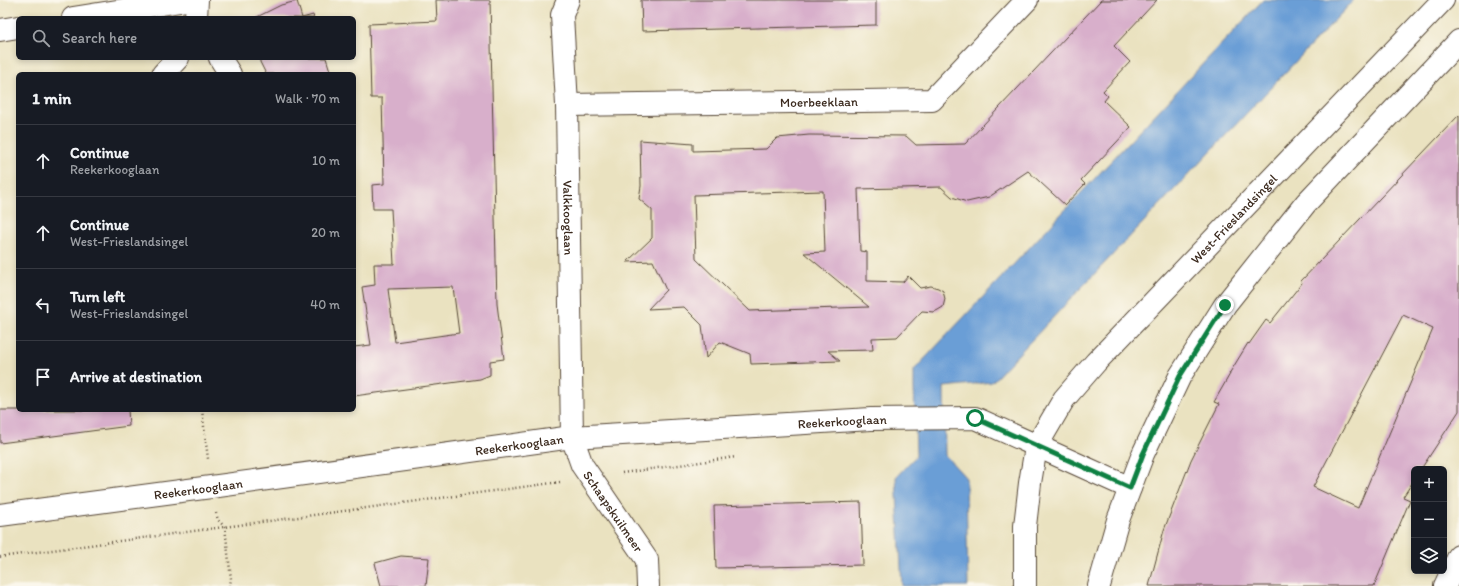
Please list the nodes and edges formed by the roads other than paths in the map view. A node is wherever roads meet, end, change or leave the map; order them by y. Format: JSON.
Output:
{"nodes":[{"id":1,"x":187,"y":0,"type":"edge"},
{"id":2,"x":197,"y":0,"type":"edge"},
{"id":3,"x":568,"y":0,"type":"edge"},
{"id":4,"x":1027,"y":0,"type":"edge"},
{"id":5,"x":1443,"y":0,"type":"edge"},
{"id":6,"x":86,"y":16,"type":"edge"},
{"id":7,"x":196,"y":16,"type":"edge"},
{"id":8,"x":16,"y":27,"type":"edge"},
{"id":9,"x":0,"y":30,"type":"edge"},
{"id":10,"x":1459,"y":41,"type":"edge"},
{"id":11,"x":176,"y":60,"type":"edge"},
{"id":12,"x":221,"y":60,"type":"edge"},
{"id":13,"x":165,"y":72,"type":"edge"},
{"id":14,"x":229,"y":72,"type":"edge"},
{"id":15,"x":567,"y":106,"type":"junction"},
{"id":16,"x":572,"y":437,"type":"junction"},
{"id":17,"x":1036,"y":447,"type":"junction"},
{"id":18,"x":1130,"y":488,"type":"junction"},
{"id":19,"x":0,"y":514,"type":"edge"},
{"id":20,"x":1459,"y":556,"type":"edge"},
{"id":21,"x":648,"y":586,"type":"edge"},
{"id":22,"x":1025,"y":586,"type":"edge"},
{"id":23,"x":1099,"y":586,"type":"edge"},
{"id":24,"x":1445,"y":586,"type":"edge"}],
"edges":[{"from":1,"to":6,"type":"street"},
{"from":2,"to":7,"type":"street"},
{"from":3,"to":15,"type":"street","name":"Valkkooglaan"},
{"from":4,"to":15,"type":"street","name":"Moerbeeklaan"},
{"from":5,"to":17,"type":"street","name":"West-Frieslandsingel"},
{"from":8,"to":9,"type":"street"},
{"from":10,"to":18,"type":"street"},
{"from":11,"to":13,"type":"street"},
{"from":12,"to":14,"type":"street"},
{"from":15,"to":16,"type":"street","name":"Valkkooglaan"},
{"from":16,"to":17,"type":"street","name":"Reekerkooglaan"},
{"from":16,"to":19,"type":"street","name":"Reekerkooglaan"},
{"from":16,"to":21,"type":"street","name":"Schaapskuilmeer"},
{"from":17,"to":18,"type":"street"},
{"from":17,"to":22,"type":"street","name":"West-Frieslandsingel"},
{"from":18,"to":23,"type":"street"},
{"from":20,"to":24,"type":"street"}]}
